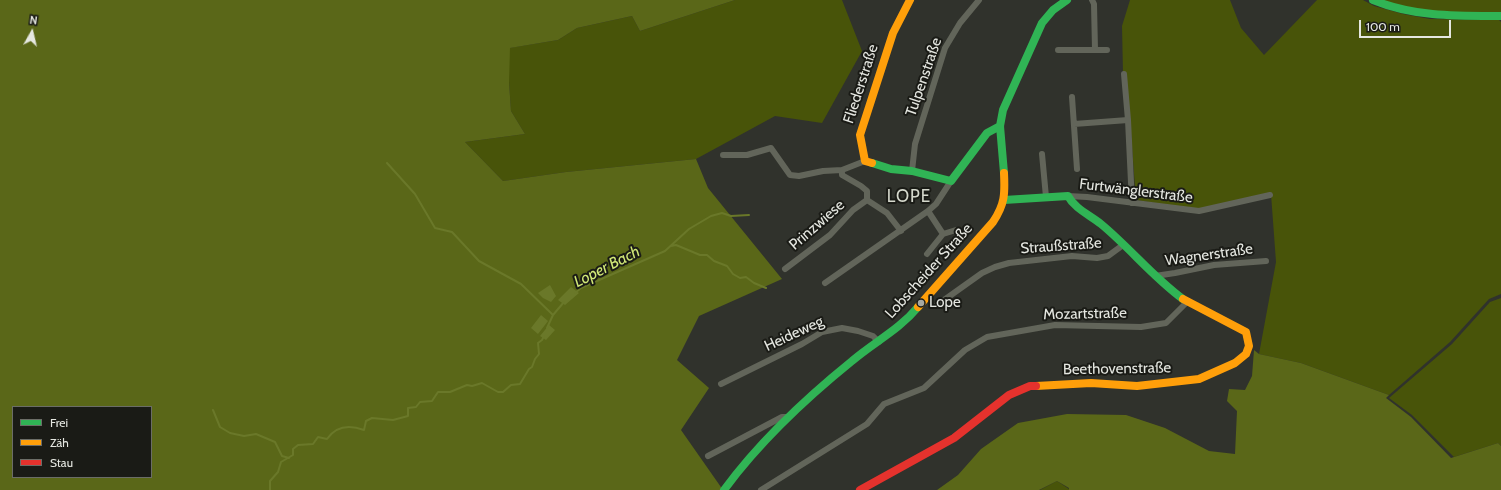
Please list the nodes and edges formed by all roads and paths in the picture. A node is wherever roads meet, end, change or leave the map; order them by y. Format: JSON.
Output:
{"nodes":[{"id":1,"x":910,"y":0,"type":"edge"},
{"id":2,"x":979,"y":0,"type":"edge"},
{"id":3,"x":1067,"y":0,"type":"edge"},
{"id":4,"x":1092,"y":0,"type":"edge"},
{"id":5,"x":1373,"y":0,"type":"edge"},
{"id":6,"x":1501,"y":16,"type":"edge"},
{"id":7,"x":1058,"y":50,"type":"dead end"},
{"id":8,"x":1095,"y":50,"type":"junction"},
{"id":9,"x":1107,"y":50,"type":"dead end"},
{"id":10,"x":1124,"y":74,"type":"dead end"},
{"id":11,"x":1072,"y":97,"type":"dead end"},
{"id":12,"x":1128,"y":120,"type":"junction"},
{"id":13,"x":1074,"y":124,"type":"junction"},
{"id":14,"x":1000,"y":126,"type":"junction"},
{"id":15,"x":1042,"y":154,"type":"dead end"},
{"id":16,"x":723,"y":155,"type":"dead end"},
{"id":17,"x":865,"y":161,"type":"junction"},
{"id":18,"x":1076,"y":169,"type":"dead end"},
{"id":19,"x":842,"y":170,"type":"junction"},
{"id":20,"x":912,"y":171,"type":"junction"},
{"id":21,"x":951,"y":181,"type":"junction"},
{"id":22,"x":1270,"y":195,"type":"dead end"},
{"id":23,"x":1068,"y":196,"type":"junction"},
{"id":24,"x":1046,"y":197,"type":"junction"},
{"id":25,"x":867,"y":200,"type":"junction"},
{"id":26,"x":1004,"y":200,"type":"junction"},
{"id":27,"x":1132,"y":203,"type":"junction"},
{"id":28,"x":928,"y":211,"type":"junction"},
{"id":29,"x":956,"y":230,"type":"dead end"},
{"id":30,"x":901,"y":231,"type":"junction"},
{"id":31,"x":943,"y":234,"type":"junction"},
{"id":32,"x":1123,"y":246,"type":"junction"},
{"id":33,"x":928,"y":254,"type":"dead end"},
{"id":34,"x":1266,"y":261,"type":"dead end"},
{"id":35,"x":784,"y":269,"type":"dead end"},
{"id":36,"x":1155,"y":276,"type":"junction"},
{"id":37,"x":825,"y":283,"type":"dead end"},
{"id":38,"x":1187,"y":302,"type":"junction"},
{"id":39,"x":937,"y":305,"type":"dead end"},
{"id":40,"x":879,"y":342,"type":"junction"},
{"id":41,"x":721,"y":384,"type":"dead end"},
{"id":42,"x":788,"y":417,"type":"junction"},
{"id":43,"x":708,"y":456,"type":"dead end"},
{"id":44,"x":724,"y":490,"type":"edge"},
{"id":45,"x":762,"y":490,"type":"edge"},
{"id":46,"x":860,"y":490,"type":"edge"}],
"edges":[{"from":1,"to":17,"type":"street","name":"Fliederstraße"},
{"from":2,"to":20,"type":"street","name":"Tulpenstraße"},
{"from":3,"to":14,"type":"street","name":"Lobscheider Straße"},
{"from":4,"to":8,"type":"street"},
{"from":5,"to":6,"type":"street"},
{"from":7,"to":8,"type":"street"},
{"from":8,"to":9,"type":"street"},
{"from":10,"to":12,"type":"street"},
{"from":11,"to":13,"type":"street"},
{"from":12,"to":13,"type":"street"},
{"from":12,"to":27,"type":"street"},
{"from":13,"to":18,"type":"street"},
{"from":14,"to":21,"type":"street"},
{"from":14,"to":26,"type":"street","name":"Lobscheider Straße"},
{"from":15,"to":24,"type":"street"},
{"from":16,"to":19,"type":"street"},
{"from":17,"to":19,"type":"street"},
{"from":17,"to":20,"type":"street"},
{"from":19,"to":25,"type":"street"},
{"from":20,"to":21,"type":"street"},
{"from":21,"to":28,"type":"street"},
{"from":22,"to":27,"type":"street","name":"Furtwänglerstraße"},
{"from":23,"to":24,"type":"street"},
{"from":23,"to":27,"type":"street","name":"Furtwänglerstraße"},
{"from":23,"to":32,"type":"street","name":"Beethovenstraße"},
{"from":24,"to":26,"type":"street"},
{"from":25,"to":30,"type":"street"},
{"from":25,"to":35,"type":"street","name":"Prinzwiese"},
{"from":26,"to":40,"type":"street","name":"Lobscheider Straße"},
{"from":28,"to":30,"type":"street"},
{"from":28,"to":31,"type":"street"},
{"from":29,"to":31,"type":"street"},
{"from":30,"to":37,"type":"street"},
{"from":31,"to":33,"type":"street"},
{"from":32,"to":36,"type":"street","name":"Beethovenstraße"},
{"from":32,"to":39,"type":"street","name":"Straußstraße"},
{"from":34,"to":36,"type":"street","name":"Wagnerstraße"},
{"from":36,"to":38,"type":"street","name":"Beethovenstraße"},
{"from":38,"to":45,"type":"street","name":"Mozartstraße"},
{"from":38,"to":46,"type":"street","name":"Beethovenstraße"},
{"from":40,"to":41,"type":"street","name":"Heideweg"},
{"from":40,"to":42,"type":"street","name":"Lobscheider Straße"},
{"from":42,"to":43,"type":"street","name":"Lobscheider Straße"},
{"from":42,"to":44,"type":"street","name":"Lobscheider Straße"}]}
